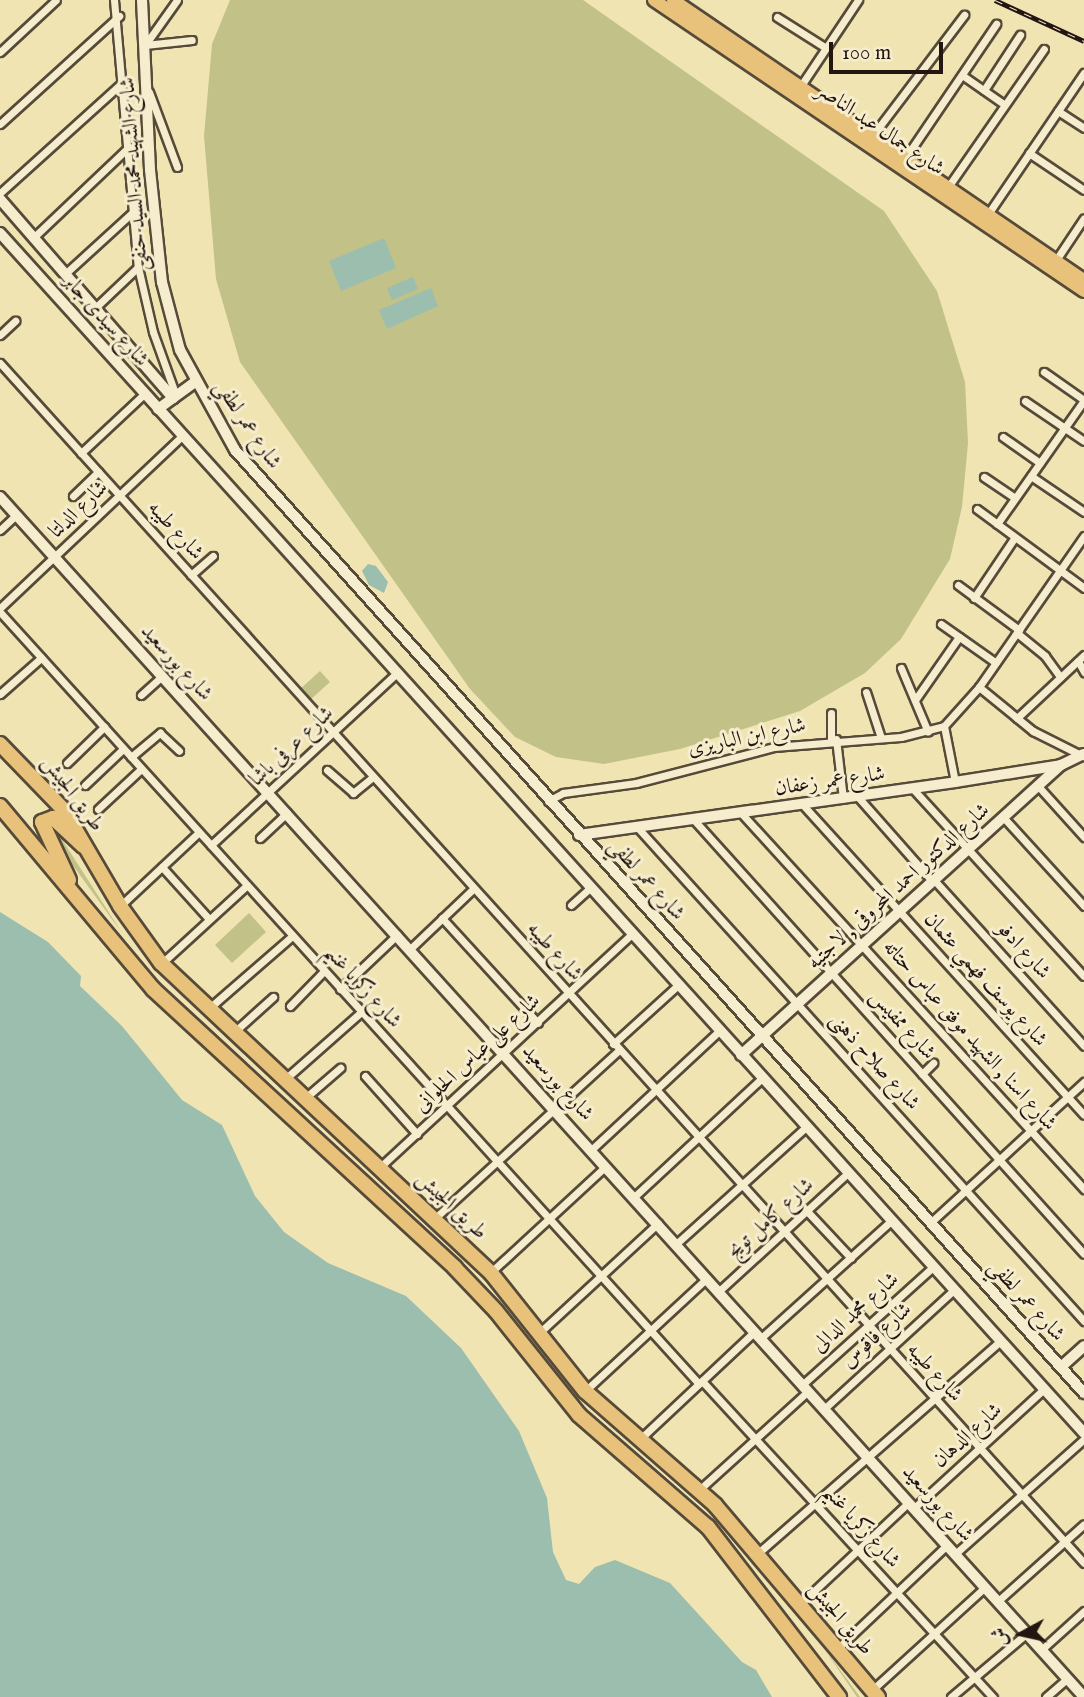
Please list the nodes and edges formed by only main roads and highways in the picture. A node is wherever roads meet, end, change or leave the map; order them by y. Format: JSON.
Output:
{"nodes":[{"id":1,"x":654,"y":0,"type":"edge"},
{"id":2,"x":673,"y":0,"type":"edge"},
{"id":3,"x":691,"y":5,"type":"edge"},
{"id":4,"x":798,"y":91,"type":"junction"},
{"id":5,"x":929,"y":180,"type":"junction"},
{"id":6,"x":1084,"y":280,"type":"edge"},
{"id":7,"x":1084,"y":291,"type":"edge"},
{"id":8,"x":0,"y":744,"type":"edge"},
{"id":9,"x":0,"y":806,"type":"edge"},
{"id":10,"x":88,"y":848,"type":"junction"},
{"id":11,"x":70,"y":888,"type":"junction"},
{"id":12,"x":875,"y":1693,"type":"edge"},
{"id":13,"x":839,"y":1697,"type":"edge"}],
"edges":[{"from":1,"to":4,"type":"main road","name":"شارع جمال عبد الناصر"},
{"from":2,"to":3,"type":"main road","name":"شارع جمال عبد الناصر"},
{"from":3,"to":4,"type":"main road","name":"شارع جمال عبد الناصر"},
{"from":4,"to":5,"type":"main road","name":"شارع جمال عبد الناصر"},
{"from":4,"to":5,"type":"main road","name":"شارع جمال عبد الناصر"},
{"from":5,"to":6,"type":"main road","name":"شارع جمال عبد الناصر"},
{"from":5,"to":7,"type":"main road","name":"شارع جمال عبد الناصر"},
{"from":8,"to":10,"type":"highway","name":"طريق الجيش"},
{"from":9,"to":11,"type":"highway","name":"طريق الجيش"},
{"from":10,"to":11,"type":"highway"},
{"from":10,"to":12,"type":"highway","name":"طريق الجيش"},
{"from":11,"to":13,"type":"highway","name":"طريق الجيش"}]}
